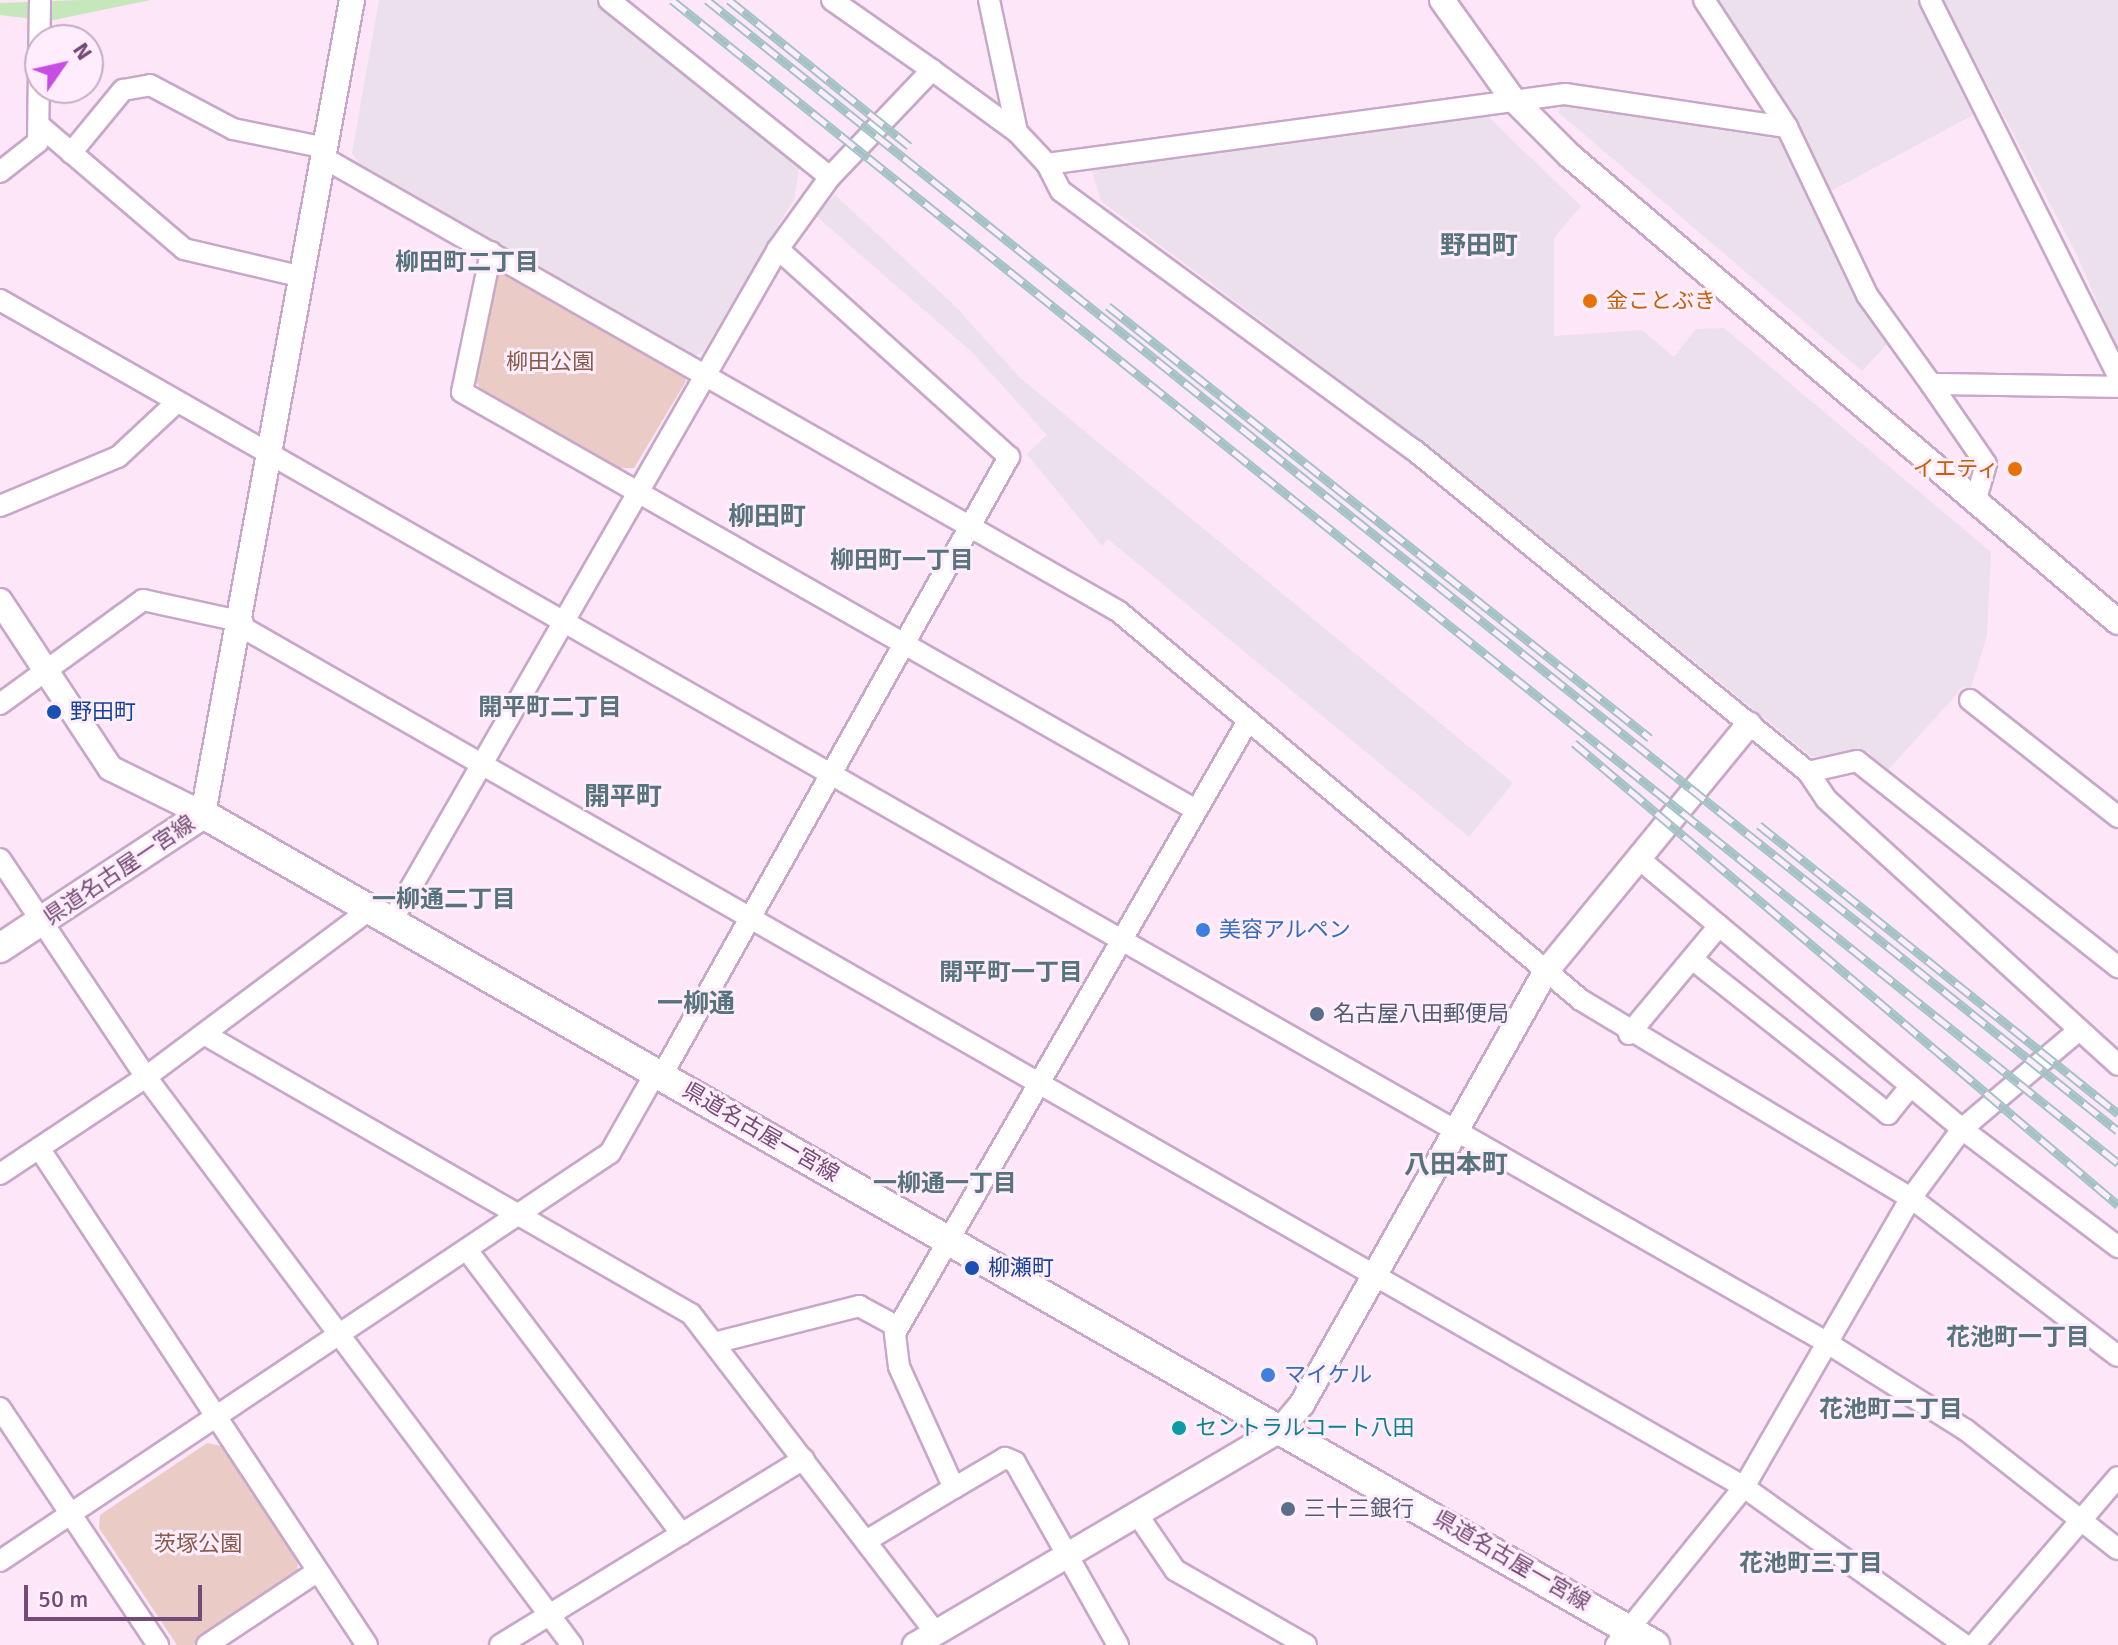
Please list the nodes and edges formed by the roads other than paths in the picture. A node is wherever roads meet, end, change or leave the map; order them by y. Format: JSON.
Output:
{"nodes":[{"id":1,"x":352,"y":0,"type":"edge"},
{"id":2,"x":609,"y":0,"type":"edge"},
{"id":3,"x":832,"y":0,"type":"edge"},
{"id":4,"x":989,"y":0,"type":"edge"},
{"id":5,"x":1442,"y":0,"type":"edge"},
{"id":6,"x":1704,"y":0,"type":"edge"},
{"id":7,"x":1930,"y":0,"type":"edge"},
{"id":8,"x":40,"y":1,"type":"edge"},
{"id":9,"x":932,"y":70,"type":"junction"},
{"id":10,"x":1512,"y":98,"type":"junction"},
{"id":11,"x":39,"y":125,"type":"junction"},
{"id":12,"x":1787,"y":127,"type":"junction"},
{"id":13,"x":1017,"y":132,"type":"junction"},
{"id":14,"x":71,"y":153,"type":"junction"},
{"id":15,"x":325,"y":153,"type":"junction"},
{"id":16,"x":1047,"y":164,"type":"junction"},
{"id":17,"x":0,"y":172,"type":"edge"},
{"id":18,"x":830,"y":177,"type":"junction"},
{"id":19,"x":778,"y":249,"type":"junction"},
{"id":20,"x":491,"y":252,"type":"junction"},
{"id":21,"x":303,"y":277,"type":"junction"},
{"id":22,"x":0,"y":300,"type":"edge"},
{"id":23,"x":706,"y":373,"type":"junction"},
{"id":24,"x":2118,"y":376,"type":"edge"},
{"id":25,"x":1931,"y":384,"type":"junction"},
{"id":26,"x":2118,"y":387,"type":"edge"},
{"id":27,"x":177,"y":402,"type":"junction"},
{"id":28,"x":272,"y":457,"type":"junction"},
{"id":29,"x":636,"y":491,"type":"junction"},
{"id":30,"x":1976,"y":498,"type":"junction"},
{"id":31,"x":0,"y":506,"type":"edge"},
{"id":32,"x":971,"y":525,"type":"junction"},
{"id":33,"x":0,"y":601,"type":"edge"},
{"id":34,"x":560,"y":621,"type":"junction"},
{"id":35,"x":2118,"y":622,"type":"edge"},
{"id":36,"x":242,"y":625,"type":"junction"},
{"id":37,"x":905,"y":644,"type":"junction"},
{"id":38,"x":47,"y":673,"type":"junction"},
{"id":39,"x":1970,"y":700,"type":"dead end"},
{"id":40,"x":0,"y":704,"type":"edge"},
{"id":41,"x":1248,"y":721,"type":"junction"},
{"id":42,"x":1749,"y":724,"type":"junction"},
{"id":43,"x":480,"y":767,"type":"junction"},
{"id":44,"x":1808,"y":772,"type":"junction"},
{"id":45,"x":832,"y":774,"type":"junction"},
{"id":46,"x":1196,"y":810,"type":"junction"},
{"id":47,"x":203,"y":814,"type":"junction"},
{"id":48,"x":2118,"y":817,"type":"edge"},
{"id":49,"x":1638,"y":858,"type":"junction"},
{"id":50,"x":0,"y":859,"type":"edge"},
{"id":51,"x":750,"y":916,"type":"junction"},
{"id":52,"x":379,"y":918,"type":"junction"},
{"id":53,"x":41,"y":921,"type":"junction"},
{"id":54,"x":1719,"y":926,"type":"junction"},
{"id":55,"x":1121,"y":939,"type":"junction"},
{"id":56,"x":0,"y":948,"type":"edge"},
{"id":57,"x":1692,"y":959,"type":"junction"},
{"id":58,"x":2118,"y":967,"type":"edge"},
{"id":59,"x":1547,"y":970,"type":"junction"},
{"id":60,"x":2078,"y":1031,"type":"junction"},
{"id":61,"x":204,"y":1034,"type":"junction"},
{"id":62,"x":1629,"y":1034,"type":"junction"},
{"id":63,"x":2118,"y":1065,"type":"edge"},
{"id":64,"x":659,"y":1073,"type":"junction"},
{"id":65,"x":146,"y":1077,"type":"junction"},
{"id":66,"x":1037,"y":1084,"type":"junction"},
{"id":67,"x":1911,"y":1086,"type":"junction"},
{"id":68,"x":1962,"y":1129,"type":"junction"},
{"id":69,"x":1458,"y":1133,"type":"junction"},
{"id":70,"x":39,"y":1148,"type":"junction"},
{"id":71,"x":0,"y":1174,"type":"edge"},
{"id":72,"x":1911,"y":1198,"type":"junction"},
{"id":73,"x":520,"y":1214,"type":"junction"},
{"id":74,"x":948,"y":1240,"type":"junction"},
{"id":75,"x":2118,"y":1247,"type":"edge"},
{"id":76,"x":467,"y":1250,"type":"junction"},
{"id":77,"x":1375,"y":1277,"type":"junction"},
{"id":78,"x":898,"y":1327,"type":"junction"},
{"id":79,"x":340,"y":1336,"type":"junction"},
{"id":80,"x":1826,"y":1342,"type":"junction"},
{"id":81,"x":714,"y":1343,"type":"junction"},
{"id":82,"x":2118,"y":1356,"type":"edge"},
{"id":83,"x":0,"y":1408,"type":"edge"},
{"id":84,"x":217,"y":1418,"type":"junction"},
{"id":85,"x":1281,"y":1429,"type":"junction"},
{"id":86,"x":803,"y":1459,"type":"junction"},
{"id":87,"x":2118,"y":1477,"type":"edge"},
{"id":88,"x":1744,"y":1487,"type":"junction"},
{"id":89,"x":954,"y":1488,"type":"junction"},
{"id":90,"x":71,"y":1514,"type":"junction"},
{"id":91,"x":1137,"y":1514,"type":"junction"},
{"id":92,"x":2083,"y":1518,"type":"junction"},
{"id":93,"x":682,"y":1534,"type":"junction"},
{"id":94,"x":866,"y":1541,"type":"junction"},
{"id":95,"x":2118,"y":1549,"type":"edge"},
{"id":96,"x":1067,"y":1556,"type":"junction"},
{"id":97,"x":0,"y":1561,"type":"edge"},
{"id":98,"x":318,"y":1571,"type":"junction"},
{"id":99,"x":549,"y":1615,"type":"junction"},
{"id":100,"x":1622,"y":1636,"type":"edge"},
{"id":101,"x":926,"y":1639,"type":"edge"},
{"id":102,"x":158,"y":1645,"type":"edge"},
{"id":103,"x":207,"y":1645,"type":"edge"},
{"id":104,"x":367,"y":1645,"type":"edge"},
{"id":105,"x":500,"y":1645,"type":"edge"},
{"id":106,"x":572,"y":1645,"type":"edge"},
{"id":107,"x":1118,"y":1645,"type":"edge"},
{"id":108,"x":1306,"y":1645,"type":"edge"},
{"id":109,"x":1655,"y":1645,"type":"edge"},
{"id":110,"x":1965,"y":1645,"type":"edge"},
{"id":111,"x":1974,"y":1645,"type":"edge"}],
"edges":[{"from":1,"to":15,"type":"street"},
{"from":2,"to":18,"type":"street"},
{"from":3,"to":9,"type":"street"},
{"from":4,"to":13,"type":"street"},
{"from":5,"to":10,"type":"street"},
{"from":6,"to":12,"type":"street"},
{"from":7,"to":24,"type":"street"},
{"from":8,"to":11,"type":"street"},
{"from":9,"to":13,"type":"street"},
{"from":9,"to":18,"type":"street"},
{"from":10,"to":12,"type":"street"},
{"from":10,"to":16,"type":"street"},
{"from":10,"to":30,"type":"street"},
{"from":11,"to":14,"type":"street"},
{"from":11,"to":17,"type":"street"},
{"from":12,"to":25,"type":"street"},
{"from":13,"to":16,"type":"street"},
{"from":14,"to":15,"type":"street"},
{"from":14,"to":21,"type":"street"},
{"from":15,"to":20,"type":"street"},
{"from":15,"to":21,"type":"street"},
{"from":16,"to":42,"type":"street"},
{"from":18,"to":19,"type":"street"},
{"from":19,"to":23,"type":"street"},
{"from":19,"to":32,"type":"street"},
{"from":20,"to":23,"type":"street"},
{"from":20,"to":29,"type":"street"},
{"from":21,"to":28,"type":"street"},
{"from":22,"to":27,"type":"street"},
{"from":23,"to":29,"type":"street"},
{"from":23,"to":32,"type":"street"},
{"from":25,"to":26,"type":"street"},
{"from":25,"to":30,"type":"street"},
{"from":27,"to":28,"type":"street"},
{"from":27,"to":31,"type":"street"},
{"from":28,"to":34,"type":"street"},
{"from":28,"to":36,"type":"street"},
{"from":29,"to":34,"type":"street"},
{"from":29,"to":37,"type":"street"},
{"from":30,"to":35,"type":"street"},
{"from":32,"to":37,"type":"street"},
{"from":32,"to":41,"type":"street"},
{"from":33,"to":38,"type":"street"},
{"from":34,"to":43,"type":"street"},
{"from":34,"to":45,"type":"street"},
{"from":36,"to":38,"type":"street"},
{"from":36,"to":43,"type":"street"},
{"from":36,"to":47,"type":"street"},
{"from":37,"to":45,"type":"street"},
{"from":37,"to":46,"type":"street"},
{"from":38,"to":40,"type":"street"},
{"from":38,"to":47,"type":"street"},
{"from":39,"to":48,"type":"street"},
{"from":41,"to":46,"type":"street"},
{"from":41,"to":59,"type":"street"},
{"from":42,"to":44,"type":"street"},
{"from":42,"to":49,"type":"street"},
{"from":43,"to":51,"type":"street"},
{"from":43,"to":52,"type":"street"},
{"from":44,"to":58,"type":"street"},
{"from":44,"to":60,"type":"street"},
{"from":45,"to":51,"type":"street"},
{"from":45,"to":55,"type":"street"},
{"from":46,"to":55,"type":"street"},
{"from":47,"to":52,"type":"main road","name":"県道名古屋一宮線"},
{"from":47,"to":53,"type":"main road","name":"県道名古屋一宮線"},
{"from":49,"to":54,"type":"street"},
{"from":49,"to":59,"type":"street"},
{"from":50,"to":53,"type":"street"},
{"from":51,"to":64,"type":"street"},
{"from":51,"to":66,"type":"street"},
{"from":52,"to":61,"type":"street"},
{"from":52,"to":64,"type":"main road","name":"県道名古屋一宮線"},
{"from":53,"to":56,"type":"main road","name":"県道名古屋一宮線"},
{"from":53,"to":65,"type":"street"},
{"from":54,"to":57,"type":"street"},
{"from":54,"to":67,"type":"street"},
{"from":55,"to":66,"type":"street"},
{"from":55,"to":69,"type":"street"},
{"from":57,"to":62,"type":"street"},
{"from":57,"to":67,"type":"street"},
{"from":59,"to":62,"type":"street"},
{"from":59,"to":69,"type":"street"},
{"from":60,"to":63,"type":"street"},
{"from":60,"to":68,"type":"street"},
{"from":61,"to":65,"type":"street"},
{"from":61,"to":73,"type":"street"},
{"from":62,"to":72,"type":"street"},
{"from":64,"to":73,"type":"street"},
{"from":64,"to":74,"type":"main road","name":"県道名古屋一宮線"},
{"from":65,"to":70,"type":"street"},
{"from":65,"to":79,"type":"street"},
{"from":66,"to":74,"type":"street"},
{"from":66,"to":77,"type":"street"},
{"from":67,"to":68,"type":"street"},
{"from":68,"to":72,"type":"street"},
{"from":68,"to":75,"type":"street"},
{"from":69,"to":77,"type":"street"},
{"from":69,"to":80,"type":"street"},
{"from":70,"to":71,"type":"street"},
{"from":70,"to":84,"type":"street"},
{"from":72,"to":80,"type":"street"},
{"from":72,"to":82,"type":"street"},
{"from":73,"to":76,"type":"street"},
{"from":73,"to":81,"type":"street"},
{"from":74,"to":78,"type":"street"},
{"from":74,"to":85,"type":"main road","name":"県道名古屋一宮線"},
{"from":76,"to":79,"type":"street"},
{"from":76,"to":93,"type":"street"},
{"from":77,"to":85,"type":"street"},
{"from":77,"to":88,"type":"street"},
{"from":78,"to":81,"type":"street"},
{"from":78,"to":89,"type":"street"},
{"from":79,"to":84,"type":"street"},
{"from":79,"to":99,"type":"street"},
{"from":80,"to":88,"type":"street"},
{"from":80,"to":92,"type":"street"},
{"from":81,"to":86,"type":"street"},
{"from":83,"to":90,"type":"street"},
{"from":84,"to":90,"type":"street"},
{"from":84,"to":98,"type":"street"},
{"from":85,"to":91,"type":"street"},
{"from":85,"to":100,"type":"main road","name":"県道名古屋一宮線"},
{"from":86,"to":93,"type":"street"},
{"from":86,"to":94,"type":"street"},
{"from":87,"to":92,"type":"street"},
{"from":88,"to":100,"type":"street"},
{"from":88,"to":110,"type":"street"},
{"from":89,"to":94,"type":"street"},
{"from":89,"to":96,"type":"street"},
{"from":90,"to":97,"type":"street"},
{"from":90,"to":102,"type":"street"},
{"from":91,"to":96,"type":"street"},
{"from":91,"to":108,"type":"street"},
{"from":92,"to":95,"type":"street"},
{"from":92,"to":111,"type":"street"},
{"from":93,"to":99,"type":"street"},
{"from":94,"to":101,"type":"street"},
{"from":96,"to":101,"type":"street"},
{"from":96,"to":107,"type":"street"},
{"from":98,"to":103,"type":"street"},
{"from":98,"to":104,"type":"street"},
{"from":99,"to":105,"type":"street"},
{"from":99,"to":106,"type":"street"},
{"from":100,"to":109,"type":"main road","name":"県道名古屋一宮線"}]}
